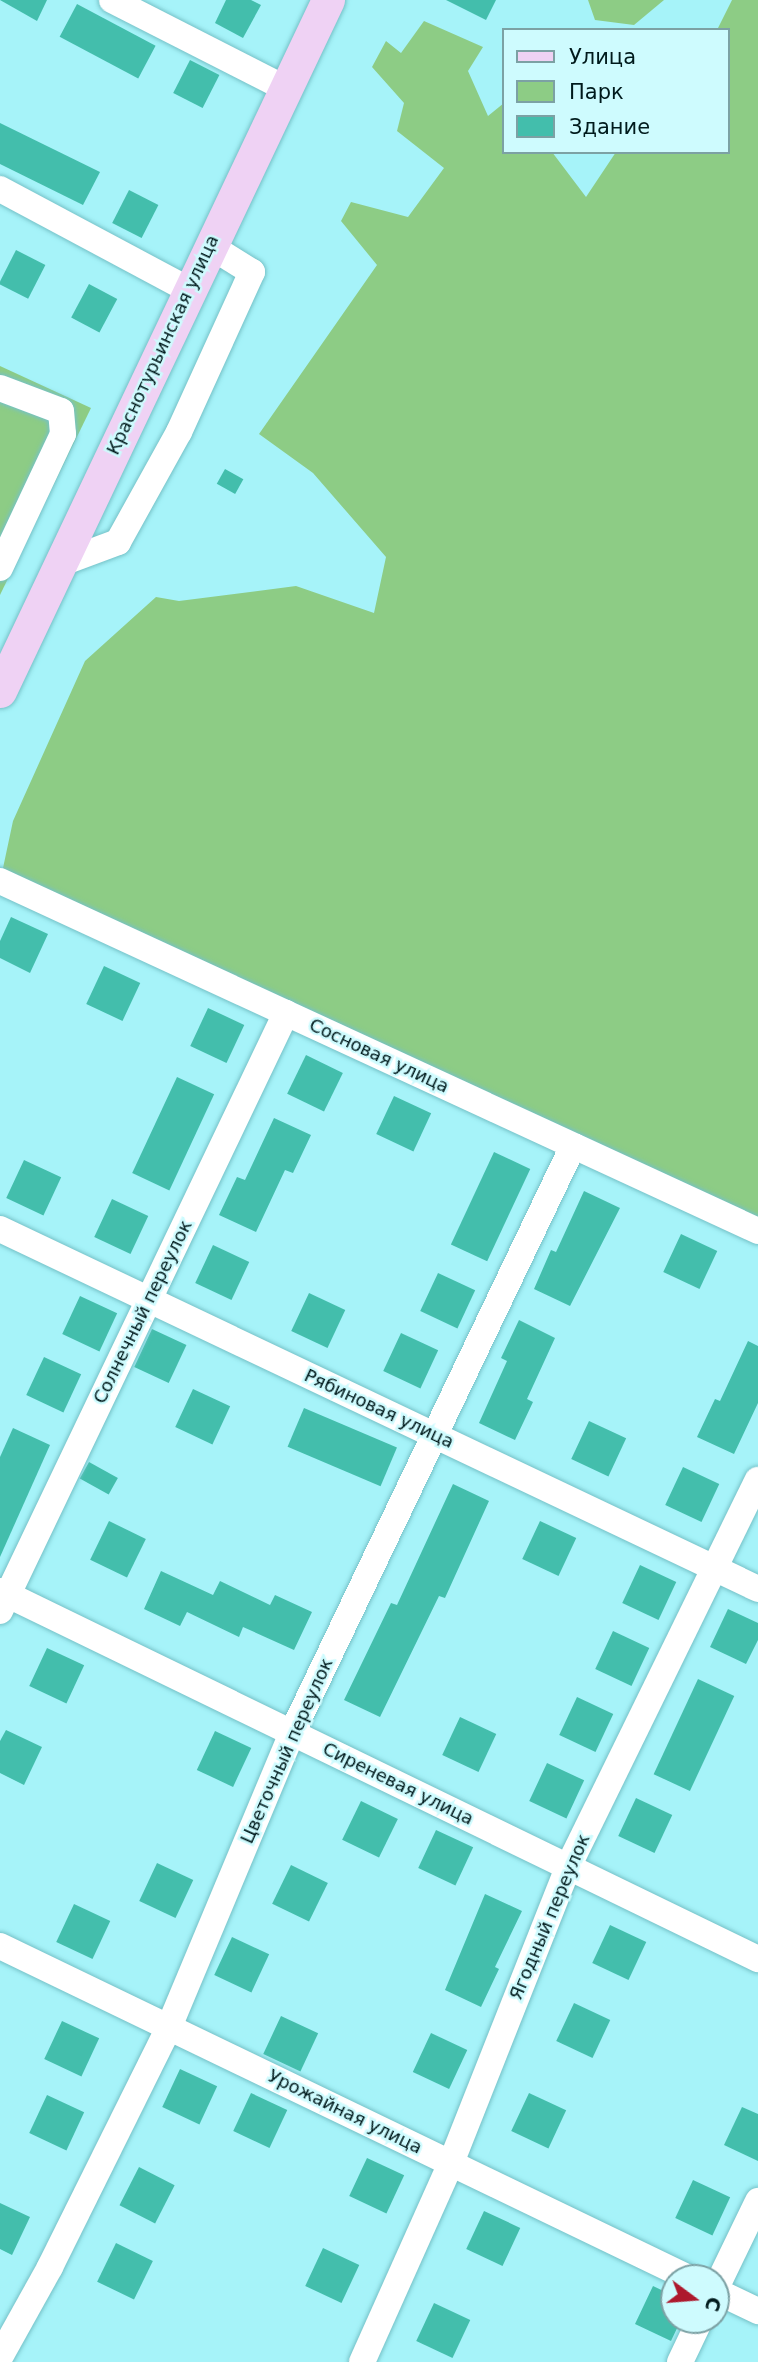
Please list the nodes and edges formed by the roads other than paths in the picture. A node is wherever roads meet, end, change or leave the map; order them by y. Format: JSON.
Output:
{"nodes":[{"id":1,"x":112,"y":0,"type":"edge"},
{"id":2,"x":328,"y":0,"type":"edge"},
{"id":3,"x":285,"y":88,"type":"junction"},
{"id":4,"x":0,"y":189,"type":"edge"},
{"id":5,"x":210,"y":246,"type":"junction"},
{"id":6,"x":189,"y":290,"type":"junction"},
{"id":7,"x":0,"y":388,"type":"edge"},
{"id":8,"x":59,"y":564,"type":"junction"},
{"id":9,"x":0,"y":568,"type":"edge"},
{"id":10,"x":0,"y":691,"type":"edge"},
{"id":11,"x":0,"y":881,"type":"edge"},
{"id":12,"x":286,"y":1013,"type":"junction"},
{"id":13,"x":573,"y":1146,"type":"junction"},
{"id":14,"x":0,"y":1229,"type":"edge"},
{"id":15,"x":758,"y":1231,"type":"edge"},
{"id":16,"x":149,"y":1300,"type":"junction"},
{"id":17,"x":433,"y":1435,"type":"junction"},
{"id":18,"x":758,"y":1480,"type":"edge"},
{"id":19,"x":714,"y":1568,"type":"junction"},
{"id":20,"x":758,"y":1589,"type":"edge"},
{"id":21,"x":3,"y":1599,"type":"edge"},
{"id":22,"x":292,"y":1733,"type":"junction"},
{"id":23,"x":568,"y":1867,"type":"junction"},
{"id":24,"x":0,"y":1946,"type":"edge"},
{"id":25,"x":758,"y":1959,"type":"edge"},
{"id":26,"x":169,"y":2027,"type":"junction"},
{"id":27,"x":451,"y":2163,"type":"junction"},
{"id":28,"x":758,"y":2201,"type":"edge"},
{"id":29,"x":660,"y":2264,"type":"edge"},
{"id":30,"x":728,"y":2264,"type":"edge"},
{"id":31,"x":730,"y":2296,"type":"edge"},
{"id":32,"x":758,"y":2311,"type":"edge"},
{"id":33,"x":693,"y":2334,"type":"edge"},
{"id":34,"x":0,"y":2357,"type":"edge"},
{"id":35,"x":362,"y":2362,"type":"edge"},
{"id":36,"x":680,"y":2362,"type":"edge"}],
"edges":[{"from":1,"to":3,"type":"street"},
{"from":2,"to":3,"type":"main road","name":"Краснотурьинская улица"},
{"from":3,"to":5,"type":"main road","name":"Краснотурьинская улица"},
{"from":4,"to":6,"type":"street"},
{"from":5,"to":6,"type":"main road","name":"Краснотурьинская улица"},
{"from":5,"to":8,"type":"street"},
{"from":6,"to":8,"type":"main road","name":"Краснотурьинская улица"},
{"from":7,"to":9,"type":"street"},
{"from":8,"to":10,"type":"main road","name":"Краснотурьинская улица"},
{"from":11,"to":12,"type":"street","name":"Сосновая улица"},
{"from":12,"to":13,"type":"street","name":"Сосновая улица"},
{"from":12,"to":16,"type":"street","name":"Солнечный переулок"},
{"from":13,"to":15,"type":"street","name":"Сосновая улица"},
{"from":13,"to":17,"type":"street","name":"Цветочный переулок"},
{"from":14,"to":16,"type":"street","name":"Рябиновая улица"},
{"from":16,"to":17,"type":"street","name":"Рябиновая улица"},
{"from":16,"to":21,"type":"street","name":"Солнечный переулок"},
{"from":17,"to":19,"type":"street","name":"Рябиновая улица"},
{"from":17,"to":22,"type":"street","name":"Цветочный переулок"},
{"from":18,"to":19,"type":"street","name":"Ягодный переулок"},
{"from":19,"to":20,"type":"street","name":"Рябиновая улица"},
{"from":19,"to":23,"type":"street","name":"Ягодный переулок"},
{"from":21,"to":22,"type":"street","name":"Сиреневая улица"},
{"from":22,"to":23,"type":"street","name":"Сиреневая улица"},
{"from":22,"to":26,"type":"street","name":"Цветочный переулок"},
{"from":23,"to":25,"type":"street","name":"Сиреневая улица"},
{"from":23,"to":27,"type":"street","name":"Ягодный переулок"},
{"from":24,"to":26,"type":"street","name":"Урожайная улица"},
{"from":26,"to":27,"type":"street","name":"Урожайная улица"},
{"from":26,"to":34,"type":"street","name":"Цветочный переулок"},
{"from":27,"to":29,"type":"street","name":"Урожайная улица"},
{"from":27,"to":35,"type":"street","name":"Ягодный переулок"},
{"from":28,"to":30,"type":"street"},
{"from":31,"to":32,"type":"street"},
{"from":33,"to":36,"type":"street"}]}
